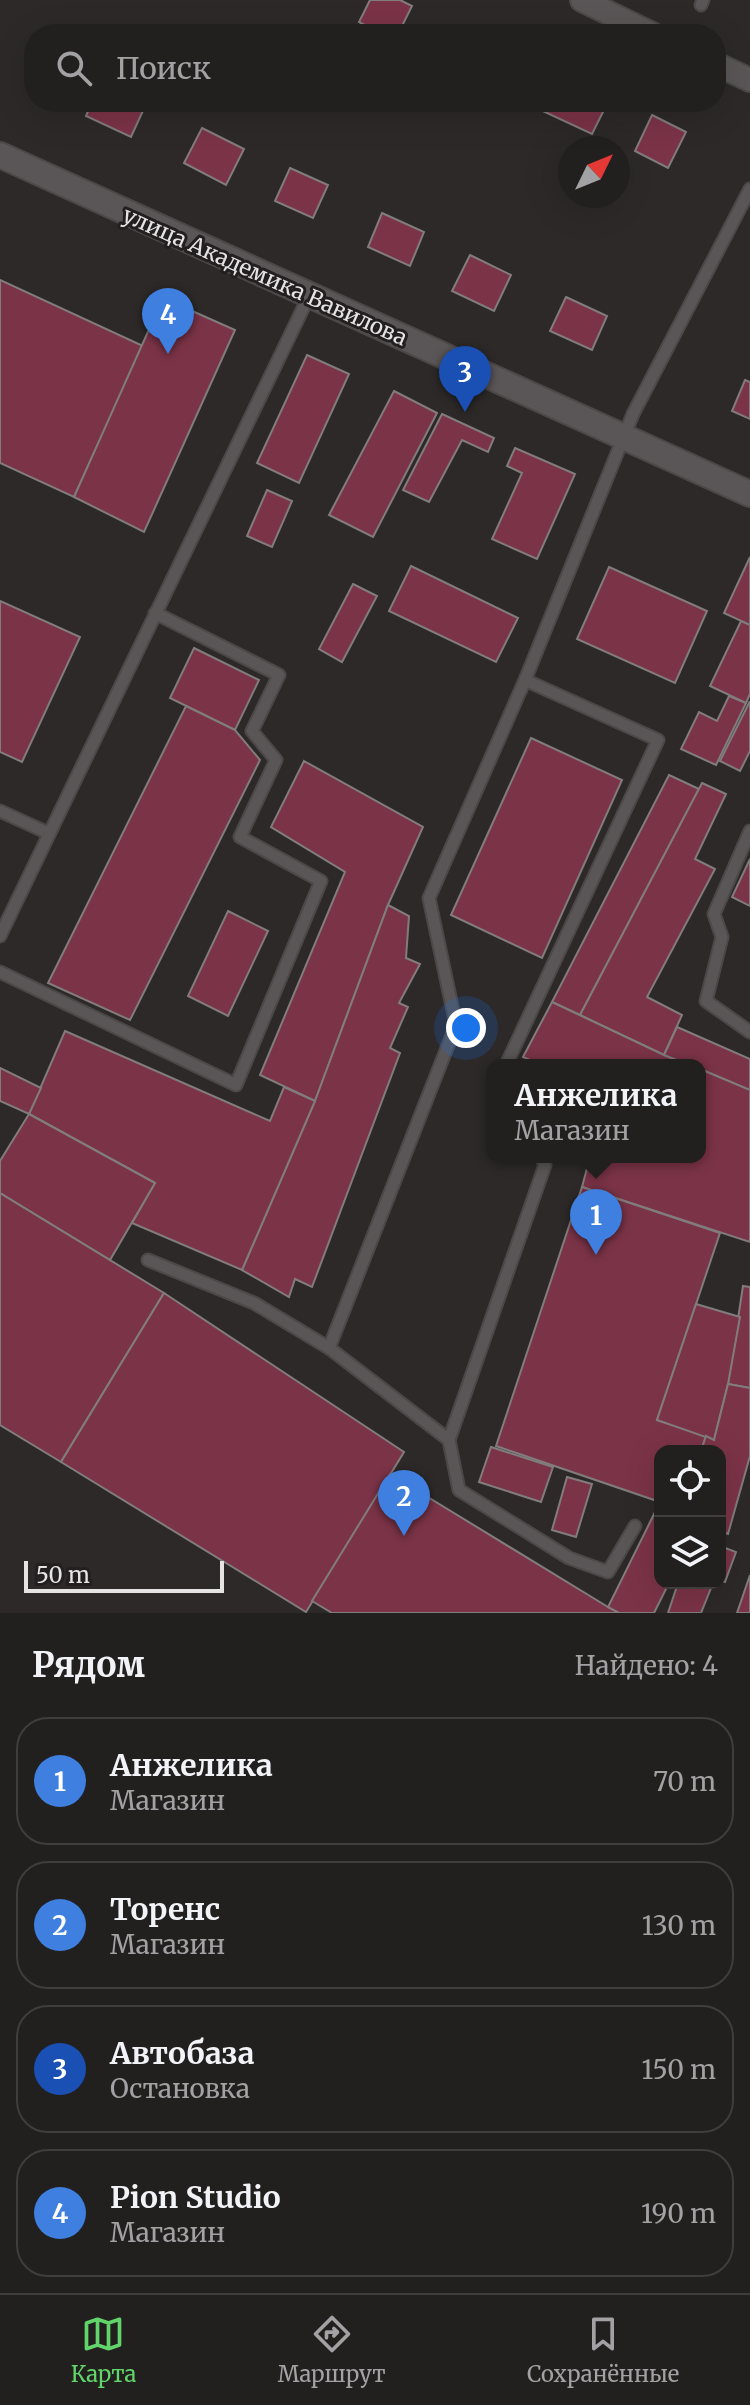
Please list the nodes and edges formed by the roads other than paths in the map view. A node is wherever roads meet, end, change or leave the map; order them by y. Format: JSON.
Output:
{"nodes":[{"id":1,"x":582,"y":0,"type":"edge"},
{"id":2,"x":631,"y":24,"type":"edge"},
{"id":3,"x":726,"y":69,"type":"edge"},
{"id":4,"x":750,"y":80,"type":"edge"},
{"id":5,"x":0,"y":155,"type":"edge"},
{"id":6,"x":750,"y":189,"type":"edge"},
{"id":7,"x":309,"y":296,"type":"junction"},
{"id":8,"x":623,"y":438,"type":"junction"},
{"id":9,"x":750,"y":494,"type":"edge"},
{"id":10,"x":155,"y":613,"type":"junction"},
{"id":11,"x":525,"y":680,"type":"junction"},
{"id":12,"x":0,"y":811,"type":"edge"},
{"id":13,"x":750,"y":831,"type":"edge"},
{"id":14,"x":48,"y":833,"type":"junction"},
{"id":15,"x":0,"y":936,"type":"edge"},
{"id":16,"x":0,"y":972,"type":"edge"},
{"id":17,"x":750,"y":1032,"type":"edge"},
{"id":18,"x":509,"y":1059,"type":"edge"},
{"id":19,"x":544,"y":1163,"type":"edge"},
{"id":20,"x":148,"y":1260,"type":"dead end"},
{"id":21,"x":329,"y":1348,"type":"junction"},
{"id":22,"x":449,"y":1440,"type":"junction"},
{"id":23,"x":635,"y":1526,"type":"dead end"}],
"edges":[{"from":1,"to":2,"type":"street"},
{"from":3,"to":4,"type":"street"},
{"from":5,"to":7,"type":"street","name":"улица Академика Вавилова"},
{"from":6,"to":8,"type":"lane"},
{"from":7,"to":8,"type":"street","name":"улица Академика Вавилова"},
{"from":7,"to":10,"type":"lane"},
{"from":8,"to":9,"type":"street","name":"улица Академика Вавилова"},
{"from":8,"to":11,"type":"lane"},
{"from":10,"to":14,"type":"lane"},
{"from":10,"to":16,"type":"lane"},
{"from":11,"to":18,"type":"lane"},
{"from":11,"to":21,"type":"lane"},
{"from":12,"to":14,"type":"lane"},
{"from":13,"to":17,"type":"lane"},
{"from":14,"to":15,"type":"lane"},
{"from":19,"to":22,"type":"lane"},
{"from":20,"to":21,"type":"lane"},
{"from":21,"to":22,"type":"lane"},
{"from":22,"to":23,"type":"lane"}]}
